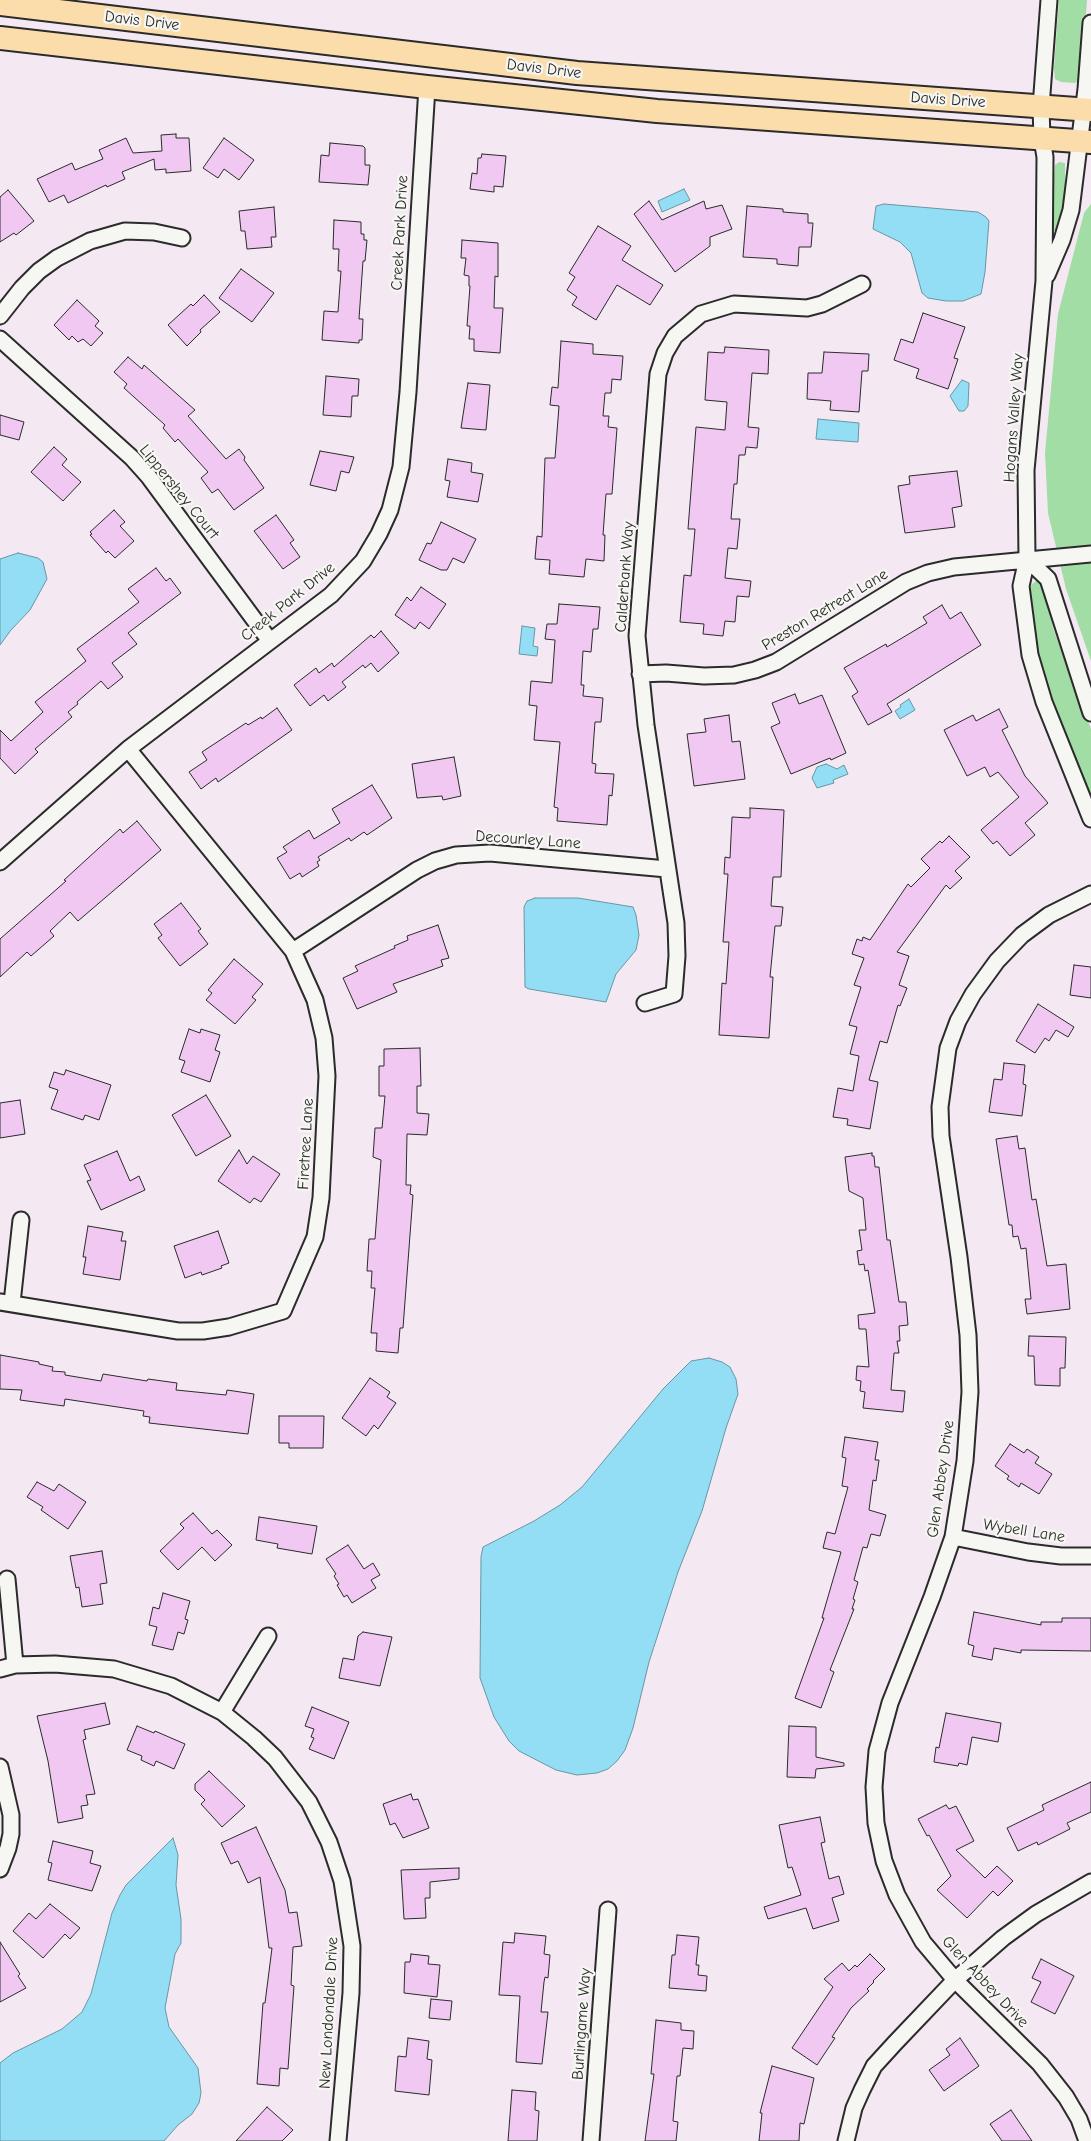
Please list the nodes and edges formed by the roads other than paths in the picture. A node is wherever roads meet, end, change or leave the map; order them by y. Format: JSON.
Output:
{"nodes":[{"id":1,"x":1049,"y":0,"type":"edge"},
{"id":2,"x":3,"y":3,"type":"edge"},
{"id":3,"x":1091,"y":23,"type":"edge"},
{"id":4,"x":0,"y":38,"type":"edge"},
{"id":5,"x":427,"y":87,"type":"junction"},
{"id":6,"x":1041,"y":107,"type":"junction"},
{"id":7,"x":1087,"y":110,"type":"edge"},
{"id":8,"x":1042,"y":139,"type":"junction"},
{"id":9,"x":1085,"y":142,"type":"edge"},
{"id":10,"x":182,"y":238,"type":"dead end"},
{"id":11,"x":1044,"y":280,"type":"junction"},
{"id":12,"x":862,"y":284,"type":"dead end"},
{"id":13,"x":0,"y":316,"type":"edge"},
{"id":14,"x":0,"y":339,"type":"edge"},
{"id":15,"x":1091,"y":554,"type":"edge"},
{"id":16,"x":1027,"y":559,"type":"junction"},
{"id":17,"x":270,"y":641,"type":"junction"},
{"id":18,"x":640,"y":674,"type":"junction"},
{"id":19,"x":1091,"y":713,"type":"edge"},
{"id":20,"x":128,"y":750,"type":"junction"},
{"id":21,"x":1091,"y":819,"type":"edge"},
{"id":22,"x":0,"y":862,"type":"edge"},
{"id":23,"x":667,"y":869,"type":"junction"},
{"id":24,"x":1091,"y":894,"type":"edge"},
{"id":25,"x":293,"y":951,"type":"junction"},
{"id":26,"x":644,"y":1003,"type":"dead end"},
{"id":27,"x":21,"y":1220,"type":"dead end"},
{"id":28,"x":6,"y":1302,"type":"edge"},
{"id":29,"x":953,"y":1537,"type":"junction"},
{"id":30,"x":1091,"y":1556,"type":"edge"},
{"id":31,"x":7,"y":1579,"type":"dead end"},
{"id":32,"x":268,"y":1636,"type":"dead end"},
{"id":33,"x":15,"y":1665,"type":"junction"},
{"id":34,"x":0,"y":1669,"type":"edge"},
{"id":35,"x":222,"y":1712,"type":"junction"},
{"id":36,"x":0,"y":1766,"type":"edge"},
{"id":37,"x":0,"y":1869,"type":"edge"},
{"id":38,"x":1091,"y":1882,"type":"edge"},
{"id":39,"x":608,"y":1910,"type":"dead end"},
{"id":40,"x":955,"y":1980,"type":"junction"},
{"id":41,"x":338,"y":2141,"type":"edge"},
{"id":42,"x":591,"y":2141,"type":"edge"},
{"id":43,"x":846,"y":2141,"type":"edge"},
{"id":44,"x":1087,"y":2141,"type":"edge"}],
"edges":[{"from":1,"to":6,"type":"street","name":"Hogans Valley Way"},
{"from":2,"to":6,"type":"main road","name":"Davis Drive"},
{"from":3,"to":7,"type":"street","name":"Hogans Valley Way"},
{"from":4,"to":5,"type":"main road","name":"Davis Drive"},
{"from":5,"to":8,"type":"main road","name":"Davis Drive"},
{"from":5,"to":17,"type":"street","name":"Creek Park Drive"},
{"from":6,"to":7,"type":"main road","name":"Davis Drive"},
{"from":6,"to":8,"type":"street","name":"Hogans Valley Way"},
{"from":7,"to":9,"type":"street","name":"Hogans Valley Way"},
{"from":8,"to":9,"type":"main road","name":"Davis Drive"},
{"from":8,"to":11,"type":"street","name":"Hogans Valley Way"},
{"from":9,"to":11,"type":"street","name":"Hogans Valley Way"},
{"from":10,"to":13,"type":"street"},
{"from":11,"to":16,"type":"street","name":"Hogans Valley Way"},
{"from":12,"to":18,"type":"street","name":"Calderbank Way"},
{"from":14,"to":17,"type":"street","name":"Lippershey Court"},
{"from":15,"to":16,"type":"street","name":"Preston Retreat Lane"},
{"from":16,"to":18,"type":"street","name":"Preston Retreat Lane"},
{"from":16,"to":19,"type":"street"},
{"from":16,"to":21,"type":"street","name":"Hogans Valley Way"},
{"from":17,"to":20,"type":"street","name":"Creek Park Drive"},
{"from":18,"to":23,"type":"street","name":"Calderbank Way"},
{"from":20,"to":22,"type":"street","name":"Creek Park Drive"},
{"from":20,"to":25,"type":"street","name":"Firetree Lane"},
{"from":23,"to":25,"type":"street","name":"Decourley Lane"},
{"from":23,"to":26,"type":"street","name":"Calderbank Way"},
{"from":24,"to":29,"type":"street","name":"Glen Abbey Drive"},
{"from":25,"to":28,"type":"street","name":"Firetree Lane"},
{"from":27,"to":28,"type":"street"},
{"from":29,"to":30,"type":"street","name":"Wybell Lane"},
{"from":29,"to":40,"type":"street","name":"Glen Abbey Drive"},
{"from":31,"to":33,"type":"street"},
{"from":32,"to":35,"type":"street"},
{"from":33,"to":34,"type":"street","name":"New Londondale Drive"},
{"from":33,"to":35,"type":"street","name":"New Londondale Drive"},
{"from":35,"to":41,"type":"street","name":"New Londondale Drive"},
{"from":36,"to":37,"type":"street"},
{"from":38,"to":40,"type":"street"},
{"from":39,"to":42,"type":"street","name":"Burlingame Way"},
{"from":40,"to":43,"type":"street"},
{"from":40,"to":44,"type":"street","name":"Glen Abbey Drive"}]}
